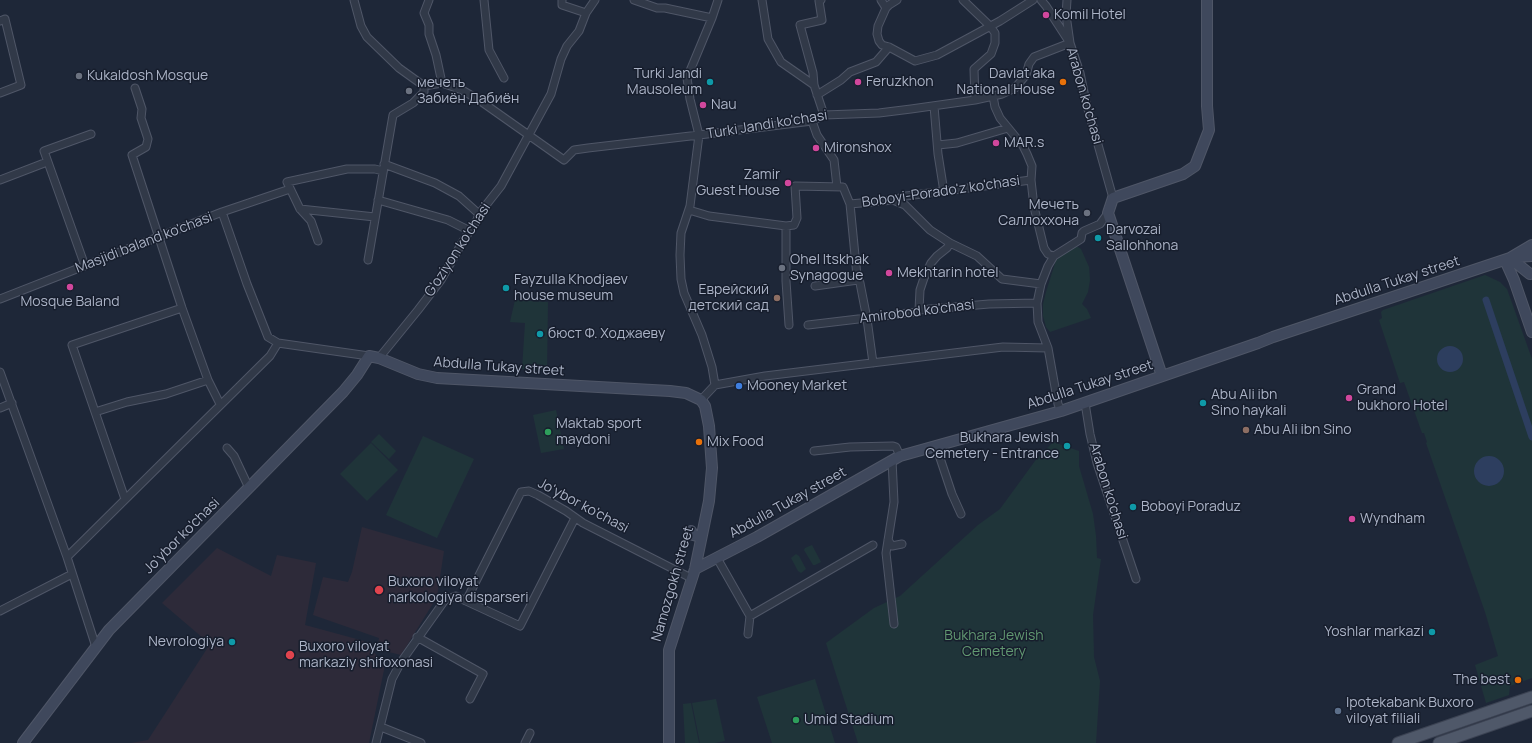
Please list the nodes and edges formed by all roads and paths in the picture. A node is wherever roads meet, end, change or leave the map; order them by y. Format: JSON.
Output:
{"nodes":[{"id":1,"x":354,"y":0,"type":"edge"},
{"id":2,"x":429,"y":0,"type":"edge"},
{"id":3,"x":484,"y":0,"type":"edge"},
{"id":4,"x":562,"y":0,"type":"edge"},
{"id":5,"x":595,"y":0,"type":"edge"},
{"id":6,"x":634,"y":0,"type":"edge"},
{"id":7,"x":718,"y":0,"type":"edge"},
{"id":8,"x":762,"y":0,"type":"edge"},
{"id":9,"x":821,"y":0,"type":"edge"},
{"id":10,"x":881,"y":0,"type":"edge"},
{"id":11,"x":897,"y":0,"type":"edge"},
{"id":12,"x":963,"y":0,"type":"edge"},
{"id":13,"x":1033,"y":0,"type":"edge"},
{"id":14,"x":1041,"y":0,"type":"edge"},
{"id":15,"x":1067,"y":0,"type":"edge"},
{"id":16,"x":1207,"y":0,"type":"edge"},
{"id":17,"x":886,"y":8,"type":"junction"},
{"id":18,"x":586,"y":13,"type":"junction"},
{"id":19,"x":712,"y":18,"type":"junction"},
{"id":20,"x":0,"y":21,"type":"edge"},
{"id":21,"x":990,"y":26,"type":"junction"},
{"id":22,"x":1070,"y":43,"type":"junction"},
{"id":23,"x":889,"y":47,"type":"junction"},
{"id":24,"x":504,"y":78,"type":"dead end"},
{"id":25,"x":442,"y":83,"type":"junction"},
{"id":26,"x":814,"y":85,"type":"junction"},
{"id":27,"x":424,"y":86,"type":"junction"},
{"id":28,"x":135,"y":88,"type":"dead end"},
{"id":29,"x":0,"y":93,"type":"edge"},
{"id":30,"x":817,"y":94,"type":"junction"},
{"id":31,"x":993,"y":96,"type":"junction"},
{"id":32,"x":975,"y":100,"type":"junction"},
{"id":33,"x":934,"y":106,"type":"junction"},
{"id":34,"x":824,"y":115,"type":"junction"},
{"id":35,"x":812,"y":121,"type":"junction"},
{"id":36,"x":1008,"y":128,"type":"junction"},
{"id":37,"x":91,"y":134,"type":"dead end"},
{"id":38,"x":528,"y":135,"type":"junction"},
{"id":39,"x":699,"y":136,"type":"junction"},
{"id":40,"x":938,"y":145,"type":"junction"},
{"id":41,"x":47,"y":162,"type":"junction"},
{"id":42,"x":384,"y":168,"type":"junction"},
{"id":43,"x":0,"y":180,"type":"edge"},
{"id":44,"x":1031,"y":180,"type":"junction"},
{"id":45,"x":837,"y":187,"type":"junction"},
{"id":46,"x":290,"y":189,"type":"junction"},
{"id":47,"x":944,"y":192,"type":"junction"},
{"id":48,"x":1113,"y":198,"type":"junction"},
{"id":49,"x":378,"y":200,"type":"junction"},
{"id":50,"x":893,"y":200,"type":"junction"},
{"id":51,"x":850,"y":204,"type":"junction"},
{"id":52,"x":300,"y":209,"type":"junction"},
{"id":53,"x":689,"y":210,"type":"junction"},
{"id":54,"x":222,"y":212,"type":"junction"},
{"id":55,"x":1108,"y":213,"type":"junction"},
{"id":56,"x":479,"y":214,"type":"junction"},
{"id":57,"x":376,"y":217,"type":"junction"},
{"id":58,"x":786,"y":226,"type":"junction"},
{"id":59,"x":470,"y":231,"type":"junction"},
{"id":60,"x":160,"y":237,"type":"junction"},
{"id":61,"x":318,"y":241,"type":"dead end"},
{"id":62,"x":950,"y":243,"type":"junction"},
{"id":63,"x":1532,"y":245,"type":"edge"},
{"id":64,"x":1054,"y":256,"type":"junction"},
{"id":65,"x":1532,"y":256,"type":"edge"},
{"id":66,"x":1507,"y":259,"type":"junction"},
{"id":67,"x":368,"y":260,"type":"dead end"},
{"id":68,"x":1532,"y":262,"type":"edge"},
{"id":69,"x":85,"y":266,"type":"junction"},
{"id":70,"x":1531,"y":276,"type":"edge"},
{"id":71,"x":858,"y":280,"type":"junction"},
{"id":72,"x":1041,"y":284,"type":"junction"},
{"id":73,"x":815,"y":286,"type":"dead end"},
{"id":74,"x":0,"y":299,"type":"edge"},
{"id":75,"x":1037,"y":303,"type":"junction"},
{"id":76,"x":182,"y":308,"type":"junction"},
{"id":77,"x":919,"y":310,"type":"junction"},
{"id":78,"x":867,"y":319,"type":"junction"},
{"id":79,"x":789,"y":325,"type":"dead end"},
{"id":80,"x":808,"y":325,"type":"dead end"},
{"id":81,"x":1532,"y":332,"type":"edge"},
{"id":82,"x":278,"y":343,"type":"junction"},
{"id":83,"x":1048,"y":348,"type":"junction"},
{"id":84,"x":374,"y":357,"type":"junction"},
{"id":85,"x":873,"y":363,"type":"junction"},
{"id":86,"x":0,"y":372,"type":"edge"},
{"id":87,"x":1162,"y":376,"type":"junction"},
{"id":88,"x":208,"y":380,"type":"junction"},
{"id":89,"x":715,"y":384,"type":"junction"},
{"id":90,"x":701,"y":400,"type":"junction"},
{"id":91,"x":12,"y":403,"type":"junction"},
{"id":92,"x":1085,"y":403,"type":"junction"},
{"id":93,"x":220,"y":404,"type":"junction"},
{"id":94,"x":0,"y":408,"type":"edge"},
{"id":95,"x":1061,"y":411,"type":"junction"},
{"id":96,"x":95,"y":412,"type":"junction"},
{"id":97,"x":936,"y":446,"type":"junction"},
{"id":98,"x":227,"y":448,"type":"dead end"},
{"id":99,"x":814,"y":451,"type":"dead end"},
{"id":100,"x":896,"y":458,"type":"junction"},
{"id":101,"x":249,"y":488,"type":"junction"},
{"id":102,"x":125,"y":499,"type":"junction"},
{"id":103,"x":961,"y":514,"type":"dead end"},
{"id":104,"x":575,"y":518,"type":"junction"},
{"id":105,"x":691,"y":532,"type":"dead end"},
{"id":106,"x":701,"y":538,"type":"junction"},
{"id":107,"x":888,"y":540,"type":"junction"},
{"id":108,"x":902,"y":544,"type":"dead end"},
{"id":109,"x":873,"y":545,"type":"dead end"},
{"id":110,"x":67,"y":557,"type":"junction"},
{"id":111,"x":717,"y":558,"type":"junction"},
{"id":112,"x":72,"y":574,"type":"junction"},
{"id":113,"x":693,"y":574,"type":"junction"},
{"id":114,"x":1136,"y":579,"type":"dead end"},
{"id":115,"x":466,"y":601,"type":"junction"},
{"id":116,"x":0,"y":611,"type":"edge"},
{"id":117,"x":750,"y":616,"type":"junction"},
{"id":118,"x":894,"y":624,"type":"dead end"},
{"id":119,"x":748,"y":634,"type":"dead end"},
{"id":120,"x":418,"y":637,"type":"junction"},
{"id":121,"x":96,"y":647,"type":"junction"},
{"id":122,"x":1532,"y":697,"type":"edge"},
{"id":123,"x":470,"y":699,"type":"dead end"},
{"id":124,"x":1532,"y":711,"type":"edge"},
{"id":125,"x":381,"y":727,"type":"junction"},
{"id":126,"x":530,"y":733,"type":"dead end"},
{"id":127,"x":23,"y":743,"type":"edge"},
{"id":128,"x":376,"y":743,"type":"edge"},
{"id":129,"x":421,"y":743,"type":"edge"},
{"id":130,"x":525,"y":743,"type":"edge"},
{"id":131,"x":668,"y":743,"type":"edge"},
{"id":132,"x":1398,"y":743,"type":"edge"},
{"id":133,"x":1439,"y":743,"type":"edge"}],
"edges":[{"from":1,"to":27,"type":"street"},
{"from":2,"to":25,"type":"street"},
{"from":3,"to":24,"type":"street"},
{"from":4,"to":18,"type":"street"},
{"from":5,"to":18,"type":"street","name":"G'oziyon ko'chasi"},
{"from":6,"to":19,"type":"street"},
{"from":7,"to":19,"type":"street"},
{"from":8,"to":26,"type":"street"},
{"from":9,"to":26,"type":"street"},
{"from":10,"to":17,"type":"street"},
{"from":11,"to":17,"type":"street"},
{"from":12,"to":21,"type":"street"},
{"from":13,"to":21,"type":"street"},
{"from":14,"to":22,"type":"street","name":"Arabon ko'chasi"},
{"from":15,"to":22,"type":"street"},
{"from":16,"to":48,"type":"street"},
{"from":17,"to":23,"type":"street"},
{"from":18,"to":38,"type":"street","name":"G'oziyon ko'chasi"},
{"from":19,"to":39,"type":"street"},
{"from":20,"to":29,"type":"street"},
{"from":21,"to":23,"type":"street"},
{"from":21,"to":32,"type":"street"},
{"from":22,"to":31,"type":"street","name":"Turki Jandi ko'chasi"},
{"from":22,"to":48,"type":"street","name":"Arabon ko'chasi"},
{"from":23,"to":30,"type":"street"},
{"from":25,"to":27,"type":"street"},
{"from":25,"to":38,"type":"street"},
{"from":26,"to":30,"type":"street"},
{"from":27,"to":42,"type":"street"},
{"from":28,"to":60,"type":"street"},
{"from":30,"to":34,"type":"street"},
{"from":31,"to":32,"type":"street","name":"Turki Jandi ko'chasi"},
{"from":31,"to":36,"type":"street"},
{"from":32,"to":33,"type":"street","name":"Turki Jandi ko'chasi"},
{"from":33,"to":34,"type":"street","name":"Turki Jandi ko'chasi"},
{"from":33,"to":40,"type":"street"},
{"from":34,"to":35,"type":"street","name":"Turki Jandi ko'chasi"},
{"from":35,"to":39,"type":"street","name":"Turki Jandi ko'chasi"},
{"from":35,"to":45,"type":"street"},
{"from":36,"to":40,"type":"street"},
{"from":36,"to":44,"type":"street"},
{"from":37,"to":41,"type":"street"},
{"from":38,"to":39,"type":"street","name":"Turki Jandi ko'chasi"},
{"from":38,"to":56,"type":"street","name":"G'oziyon ko'chasi"},
{"from":39,"to":53,"type":"street"},
{"from":40,"to":47,"type":"street"},
{"from":41,"to":43,"type":"street"},
{"from":41,"to":69,"type":"street"},
{"from":42,"to":46,"type":"street"},
{"from":42,"to":49,"type":"street"},
{"from":42,"to":56,"type":"street"},
{"from":44,"to":47,"type":"street","name":"Boboyi-Porado'z ko'chasi"},
{"from":44,"to":64,"type":"street"},
{"from":45,"to":51,"type":"street"},
{"from":45,"to":58,"type":"street"},
{"from":46,"to":52,"type":"street"},
{"from":46,"to":54,"type":"street","name":"Masjidi baland ko'chasi"},
{"from":47,"to":50,"type":"street","name":"Boboyi-Porado'z ko'chasi"},
{"from":48,"to":55,"type":"street"},
{"from":49,"to":57,"type":"street"},
{"from":49,"to":59,"type":"street"},
{"from":50,"to":51,"type":"street","name":"Boboyi-Porado'z ko'chasi"},
{"from":50,"to":62,"type":"street"},
{"from":51,"to":71,"type":"street"},
{"from":52,"to":57,"type":"street"},
{"from":52,"to":61,"type":"street"},
{"from":53,"to":58,"type":"street"},
{"from":53,"to":89,"type":"street"},
{"from":54,"to":60,"type":"street","name":"Masjidi baland ko'chasi"},
{"from":54,"to":82,"type":"street"},
{"from":55,"to":64,"type":"street"},
{"from":55,"to":87,"type":"street"},
{"from":56,"to":59,"type":"street","name":"G'oziyon ko'chasi"},
{"from":57,"to":67,"type":"street"},
{"from":58,"to":79,"type":"street"},
{"from":59,"to":84,"type":"street","name":"G'oziyon ko'chasi"},
{"from":60,"to":69,"type":"street","name":"Masjidi baland ko'chasi"},
{"from":60,"to":76,"type":"street"},
{"from":62,"to":72,"type":"street"},
{"from":62,"to":77,"type":"street"},
{"from":63,"to":66,"type":"street"},
{"from":64,"to":72,"type":"street"},
{"from":65,"to":66,"type":"street"},
{"from":66,"to":70,"type":"street"},
{"from":66,"to":81,"type":"street"},
{"from":66,"to":87,"type":"street","name":"Abdulla Tukay street"},
{"from":68,"to":70,"type":"street"},
{"from":69,"to":74,"type":"street","name":"Masjidi baland ko'chasi"},
{"from":71,"to":73,"type":"street"},
{"from":71,"to":78,"type":"street"},
{"from":72,"to":75,"type":"street"},
{"from":75,"to":77,"type":"street","name":"Amirobod ko'chasi"},
{"from":75,"to":83,"type":"street"},
{"from":76,"to":88,"type":"street"},
{"from":76,"to":96,"type":"street"},
{"from":77,"to":78,"type":"street","name":"Amirobod ko'chasi"},
{"from":78,"to":80,"type":"street","name":"Amirobod ko'chasi"},
{"from":78,"to":85,"type":"street"},
{"from":82,"to":84,"type":"street"},
{"from":82,"to":93,"type":"street"},
{"from":83,"to":85,"type":"street"},
{"from":83,"to":95,"type":"street"},
{"from":84,"to":90,"type":"street","name":"Abdulla Tukay street"},
{"from":84,"to":101,"type":"street","name":"Jo'ybor ko'chasi"},
{"from":85,"to":89,"type":"street"},
{"from":86,"to":91,"type":"street"},
{"from":87,"to":92,"type":"street","name":"Abdulla Tukay street"},
{"from":88,"to":93,"type":"street"},
{"from":88,"to":96,"type":"street"},
{"from":89,"to":90,"type":"street"},
{"from":90,"to":106,"type":"street","name":"Namozgokh street"},
{"from":91,"to":94,"type":"street"},
{"from":91,"to":110,"type":"street"},
{"from":92,"to":95,"type":"street","name":"Abdulla Tukay street"},
{"from":92,"to":114,"type":"street","name":"Arabon ko'chasi"},
{"from":93,"to":102,"type":"street"},
{"from":95,"to":97,"type":"street","name":"Abdulla Tukay street"},
{"from":96,"to":102,"type":"street"},
{"from":97,"to":100,"type":"street","name":"Abdulla Tukay street"},
{"from":97,"to":103,"type":"street"},
{"from":98,"to":101,"type":"street"},
{"from":99,"to":100,"type":"street"},
{"from":100,"to":107,"type":"street"},
{"from":100,"to":111,"type":"street","name":"Abdulla Tukay street"},
{"from":101,"to":121,"type":"street","name":"Jo'ybor ko'chasi"},
{"from":102,"to":110,"type":"street"},
{"from":104,"to":113,"type":"street","name":"Jo'ybor ko'chasi"},
{"from":104,"to":115,"type":"street"},
{"from":104,"to":115,"type":"street","name":"Jo'ybor ko'chasi"},
{"from":105,"to":106,"type":"street"},
{"from":106,"to":113,"type":"street","name":"Namozgokh street"},
{"from":107,"to":108,"type":"street"},
{"from":107,"to":118,"type":"street"},
{"from":109,"to":117,"type":"street"},
{"from":110,"to":112,"type":"street"},
{"from":111,"to":113,"type":"street","name":"Abdulla Tukay street"},
{"from":111,"to":117,"type":"street"},
{"from":112,"to":116,"type":"street"},
{"from":112,"to":121,"type":"street"},
{"from":113,"to":131,"type":"street","name":"Namozgokh street"},
{"from":115,"to":120,"type":"street"},
{"from":117,"to":119,"type":"street"},
{"from":120,"to":123,"type":"street"},
{"from":120,"to":125,"type":"street"},
{"from":121,"to":127,"type":"street","name":"Jo'ybor ko'chasi"},
{"from":122,"to":132,"type":"main road"},
{"from":124,"to":133,"type":"main road"},
{"from":125,"to":128,"type":"street"},
{"from":125,"to":129,"type":"street"},
{"from":126,"to":130,"type":"street"}]}
